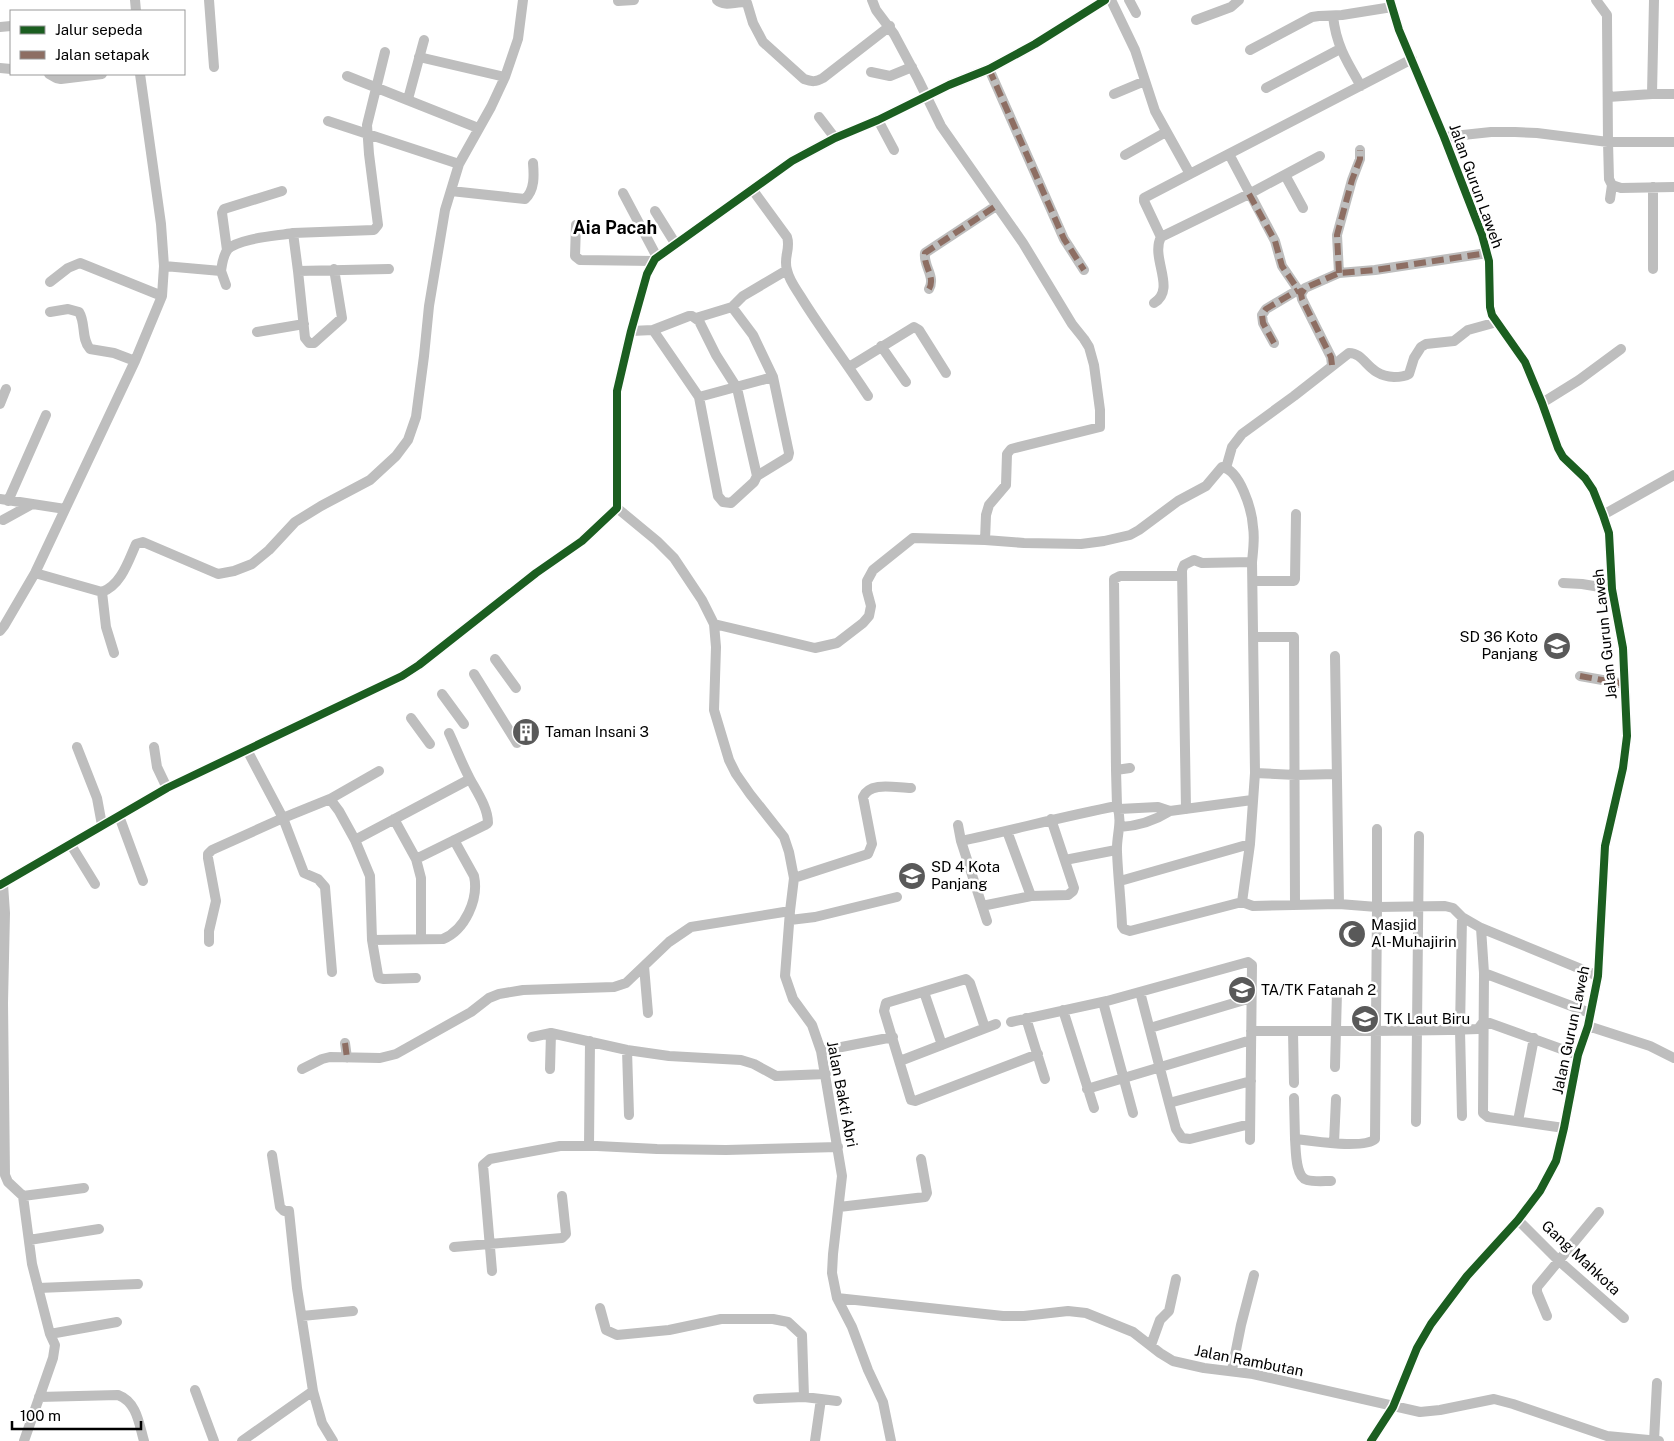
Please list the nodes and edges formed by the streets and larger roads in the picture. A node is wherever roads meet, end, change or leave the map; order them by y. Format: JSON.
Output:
{"nodes":[{"id":1,"x":209,"y":0,"type":"edge"},
{"id":2,"x":523,"y":0,"type":"edge"},
{"id":3,"x":625,"y":0,"type":"edge"},
{"id":4,"x":634,"y":0,"type":"edge"},
{"id":5,"x":717,"y":0,"type":"edge"},
{"id":6,"x":872,"y":0,"type":"edge"},
{"id":7,"x":1105,"y":0,"type":"edge"},
{"id":8,"x":1111,"y":0,"type":"edge"},
{"id":9,"x":1129,"y":0,"type":"edge"},
{"id":10,"x":1240,"y":0,"type":"edge"},
{"id":11,"x":1596,"y":0,"type":"edge"},
{"id":12,"x":1654,"y":0,"type":"edge"},
{"id":13,"x":1391,"y":4,"type":"edge"},
{"id":14,"x":1136,"y":13,"type":"dead end"},
{"id":15,"x":1332,"y":16,"type":"junction"},
{"id":16,"x":1196,"y":20,"type":"dead end"},
{"id":17,"x":890,"y":26,"type":"junction"},
{"id":18,"x":424,"y":40,"type":"dead end"},
{"id":19,"x":1340,"y":49,"type":"junction"},
{"id":20,"x":1250,"y":50,"type":"dead end"},
{"id":21,"x":385,"y":52,"type":"dead end"},
{"id":22,"x":419,"y":57,"type":"junction"},
{"id":23,"x":1412,"y":59,"type":"junction"},
{"id":24,"x":214,"y":67,"type":"dead end"},
{"id":25,"x":912,"y":67,"type":"junction"},
{"id":26,"x":989,"y":69,"type":"junction"},
{"id":27,"x":871,"y":72,"type":"dead end"},
{"id":28,"x":51,"y":75,"type":"edge"},
{"id":29,"x":92,"y":75,"type":"edge"},
{"id":30,"x":140,"y":75,"type":"edge"},
{"id":31,"x":347,"y":76,"type":"dead end"},
{"id":32,"x":506,"y":77,"type":"junction"},
{"id":33,"x":1145,"y":81,"type":"junction"},
{"id":34,"x":1361,"y":86,"type":"junction"},
{"id":35,"x":376,"y":88,"type":"junction"},
{"id":36,"x":1266,"y":88,"type":"dead end"},
{"id":37,"x":1114,"y":94,"type":"dead end"},
{"id":38,"x":1652,"y":94,"type":"junction"},
{"id":39,"x":1674,"y":94,"type":"edge"},
{"id":40,"x":1608,"y":96,"type":"junction"},
{"id":41,"x":926,"y":97,"type":"junction"},
{"id":42,"x":408,"y":99,"type":"junction"},
{"id":43,"x":819,"y":117,"type":"dead end"},
{"id":44,"x":878,"y":120,"type":"junction"},
{"id":45,"x":328,"y":121,"type":"dead end"},
{"id":46,"x":478,"y":128,"type":"junction"},
{"id":47,"x":1166,"y":132,"type":"junction"},
{"id":48,"x":368,"y":134,"type":"junction"},
{"id":49,"x":1444,"y":137,"type":"junction"},
{"id":50,"x":835,"y":138,"type":"junction"},
{"id":51,"x":1608,"y":142,"type":"junction"},
{"id":52,"x":1674,"y":142,"type":"edge"},
{"id":53,"x":894,"y":150,"type":"dead end"},
{"id":54,"x":1360,"y":150,"type":"dead end"},
{"id":55,"x":1229,"y":154,"type":"junction"},
{"id":56,"x":1125,"y":155,"type":"dead end"},
{"id":57,"x":1320,"y":156,"type":"dead end"},
{"id":58,"x":533,"y":162,"type":"dead end"},
{"id":59,"x":459,"y":164,"type":"junction"},
{"id":60,"x":1190,"y":174,"type":"junction"},
{"id":61,"x":1285,"y":175,"type":"junction"},
{"id":62,"x":1612,"y":185,"type":"junction"},
{"id":63,"x":1653,"y":187,"type":"junction"},
{"id":64,"x":1674,"y":187,"type":"edge"},
{"id":65,"x":752,"y":190,"type":"junction"},
{"id":66,"x":282,"y":191,"type":"dead end"},
{"id":67,"x":451,"y":191,"type":"junction"},
{"id":68,"x":624,"y":193,"type":"dead end"},
{"id":69,"x":1250,"y":194,"type":"junction"},
{"id":70,"x":1610,"y":199,"type":"dead end"},
{"id":71,"x":996,"y":206,"type":"junction"},
{"id":72,"x":1303,"y":208,"type":"dead end"},
{"id":73,"x":655,"y":211,"type":"dead end"},
{"id":74,"x":576,"y":226,"type":"dead end"},
{"id":75,"x":293,"y":233,"type":"junction"},
{"id":76,"x":1161,"y":237,"type":"junction"},
{"id":77,"x":675,"y":243,"type":"junction"},
{"id":78,"x":227,"y":250,"type":"junction"},
{"id":79,"x":1487,"y":253,"type":"junction"},
{"id":80,"x":656,"y":259,"type":"junction"},
{"id":81,"x":164,"y":266,"type":"junction"},
{"id":82,"x":334,"y":269,"type":"junction"},
{"id":83,"x":389,"y":269,"type":"dead end"},
{"id":84,"x":1653,"y":269,"type":"dead end"},
{"id":85,"x":787,"y":270,"type":"junction"},
{"id":86,"x":1084,"y":270,"type":"dead end"},
{"id":87,"x":221,"y":271,"type":"junction"},
{"id":88,"x":298,"y":271,"type":"junction"},
{"id":89,"x":1339,"y":273,"type":"junction"},
{"id":90,"x":50,"y":282,"type":"dead end"},
{"id":91,"x":226,"y":285,"type":"dead end"},
{"id":92,"x":929,"y":289,"type":"dead end"},
{"id":93,"x":1299,"y":292,"type":"junction"},
{"id":94,"x":162,"y":296,"type":"junction"},
{"id":95,"x":1154,"y":303,"type":"dead end"},
{"id":96,"x":732,"y":307,"type":"junction"},
{"id":97,"x":50,"y":312,"type":"dead end"},
{"id":98,"x":696,"y":318,"type":"junction"},
{"id":99,"x":1497,"y":322,"type":"junction"},
{"id":100,"x":304,"y":324,"type":"junction"},
{"id":101,"x":631,"y":330,"type":"junction"},
{"id":102,"x":653,"y":330,"type":"junction"},
{"id":103,"x":257,"y":332,"type":"dead end"},
{"id":104,"x":1274,"y":343,"type":"dead end"},
{"id":105,"x":881,"y":346,"type":"junction"},
{"id":106,"x":1621,"y":349,"type":"dead end"},
{"id":107,"x":136,"y":361,"type":"junction"},
{"id":108,"x":1332,"y":366,"type":"junction"},
{"id":109,"x":849,"y":367,"type":"junction"},
{"id":110,"x":946,"y":373,"type":"dead end"},
{"id":111,"x":773,"y":377,"type":"junction"},
{"id":112,"x":906,"y":382,"type":"dead end"},
{"id":113,"x":738,"y":388,"type":"junction"},
{"id":114,"x":6,"y":389,"type":"dead end"},
{"id":115,"x":868,"y":396,"type":"dead end"},
{"id":116,"x":699,"y":397,"type":"junction"},
{"id":117,"x":1542,"y":403,"type":"junction"},
{"id":118,"x":0,"y":404,"type":"edge"},
{"id":119,"x":46,"y":415,"type":"dead end"},
{"id":120,"x":1226,"y":468,"type":"junction"},
{"id":121,"x":1674,"y":475,"type":"edge"},
{"id":122,"x":757,"y":476,"type":"junction"},
{"id":123,"x":4,"y":500,"type":"edge"},
{"id":124,"x":32,"y":504,"type":"junction"},
{"id":125,"x":618,"y":508,"type":"junction"},
{"id":126,"x":65,"y":509,"type":"junction"},
{"id":127,"x":1296,"y":514,"type":"dead end"},
{"id":128,"x":1603,"y":515,"type":"junction"},
{"id":129,"x":3,"y":520,"type":"dead end"},
{"id":130,"x":985,"y":540,"type":"junction"},
{"id":131,"x":1252,"y":562,"type":"junction"},
{"id":132,"x":35,"y":573,"type":"junction"},
{"id":133,"x":1182,"y":576,"type":"junction"},
{"id":134,"x":1253,"y":581,"type":"junction"},
{"id":135,"x":1563,"y":583,"type":"dead end"},
{"id":136,"x":1612,"y":590,"type":"junction"},
{"id":137,"x":102,"y":592,"type":"junction"},
{"id":138,"x":714,"y":624,"type":"junction"},
{"id":139,"x":0,"y":630,"type":"edge"},
{"id":140,"x":1254,"y":637,"type":"junction"},
{"id":141,"x":114,"y":653,"type":"dead end"},
{"id":142,"x":1335,"y":656,"type":"dead end"},
{"id":143,"x":495,"y":660,"type":"dead end"},
{"id":144,"x":474,"y":674,"type":"dead end"},
{"id":145,"x":1580,"y":676,"type":"dead end"},
{"id":146,"x":1625,"y":684,"type":"junction"},
{"id":147,"x":516,"y":688,"type":"dead end"},
{"id":148,"x":442,"y":694,"type":"dead end"},
{"id":149,"x":411,"y":718,"type":"dead end"},
{"id":150,"x":464,"y":724,"type":"dead end"},
{"id":151,"x":449,"y":733,"type":"dead end"},
{"id":152,"x":517,"y":743,"type":"dead end"},
{"id":153,"x":430,"y":744,"type":"dead end"},
{"id":154,"x":154,"y":747,"type":"dead end"},
{"id":155,"x":77,"y":748,"type":"dead end"},
{"id":156,"x":247,"y":750,"type":"junction"},
{"id":157,"x":1130,"y":768,"type":"dead end"},
{"id":158,"x":1116,"y":770,"type":"junction"},
{"id":159,"x":379,"y":771,"type":"dead end"},
{"id":160,"x":1255,"y":773,"type":"junction"},
{"id":161,"x":1336,"y":774,"type":"junction"},
{"id":162,"x":1296,"y":775,"type":"junction"},
{"id":163,"x":470,"y":779,"type":"junction"},
{"id":164,"x":167,"y":788,"type":"junction"},
{"id":165,"x":911,"y":788,"type":"dead end"},
{"id":166,"x":330,"y":799,"type":"junction"},
{"id":167,"x":1252,"y":800,"type":"junction"},
{"id":168,"x":1118,"y":807,"type":"junction"},
{"id":169,"x":1186,"y":809,"type":"junction"},
{"id":170,"x":1170,"y":811,"type":"junction"},
{"id":171,"x":119,"y":816,"type":"junction"},
{"id":172,"x":282,"y":818,"type":"junction"},
{"id":173,"x":394,"y":819,"type":"junction"},
{"id":174,"x":1051,"y":819,"type":"junction"},
{"id":175,"x":102,"y":825,"type":"junction"},
{"id":176,"x":958,"y":825,"type":"dead end"},
{"id":177,"x":1120,"y":827,"type":"junction"},
{"id":178,"x":1377,"y":829,"type":"dead end"},
{"id":179,"x":1006,"y":831,"type":"junction"},
{"id":180,"x":1419,"y":836,"type":"dead end"},
{"id":181,"x":355,"y":840,"type":"junction"},
{"id":182,"x":454,"y":840,"type":"junction"},
{"id":183,"x":961,"y":841,"type":"junction"},
{"id":184,"x":1250,"y":844,"type":"junction"},
{"id":185,"x":71,"y":845,"type":"junction"},
{"id":186,"x":1116,"y":850,"type":"junction"},
{"id":187,"x":416,"y":859,"type":"junction"},
{"id":188,"x":1065,"y":860,"type":"junction"},
{"id":189,"x":794,"y":878,"type":"junction"},
{"id":190,"x":143,"y":881,"type":"dead end"},
{"id":191,"x":1120,"y":881,"type":"junction"},
{"id":192,"x":1,"y":884,"type":"edge"},
{"id":193,"x":95,"y":884,"type":"dead end"},
{"id":194,"x":1031,"y":896,"type":"junction"},
{"id":195,"x":897,"y":898,"type":"dead end"},
{"id":196,"x":1242,"y":902,"type":"junction"},
{"id":197,"x":1339,"y":904,"type":"junction"},
{"id":198,"x":1296,"y":905,"type":"junction"},
{"id":199,"x":982,"y":906,"type":"junction"},
{"id":200,"x":1418,"y":906,"type":"junction"},
{"id":201,"x":1377,"y":907,"type":"junction"},
{"id":202,"x":790,"y":915,"type":"junction"},
{"id":203,"x":1462,"y":917,"type":"junction"},
{"id":204,"x":987,"y":921,"type":"dead end"},
{"id":205,"x":1480,"y":928,"type":"junction"},
{"id":206,"x":420,"y":938,"type":"junction"},
{"id":207,"x":372,"y":940,"type":"junction"},
{"id":208,"x":209,"y":942,"type":"dead end"},
{"id":209,"x":644,"y":966,"type":"junction"},
{"id":210,"x":332,"y":972,"type":"dead end"},
{"id":211,"x":1484,"y":973,"type":"junction"},
{"id":212,"x":1598,"y":976,"type":"junction"},
{"id":213,"x":416,"y":978,"type":"dead end"},
{"id":214,"x":924,"y":992,"type":"junction"},
{"id":215,"x":1140,"y":992,"type":"junction"},
{"id":216,"x":1337,"y":992,"type":"dead end"},
{"id":217,"x":1252,"y":998,"type":"junction"},
{"id":218,"x":1103,"y":1002,"type":"junction"},
{"id":219,"x":1063,"y":1010,"type":"junction"},
{"id":220,"x":648,"y":1013,"type":"dead end"},
{"id":221,"x":1590,"y":1013,"type":"junction"},
{"id":222,"x":1026,"y":1018,"type":"junction"},
{"id":223,"x":1484,"y":1021,"type":"junction"},
{"id":224,"x":1010,"y":1022,"type":"dead end"},
{"id":225,"x":996,"y":1024,"type":"dead end"},
{"id":226,"x":1588,"y":1026,"type":"junction"},
{"id":227,"x":985,"y":1028,"type":"junction"},
{"id":228,"x":1150,"y":1028,"type":"junction"},
{"id":229,"x":1377,"y":1030,"type":"junction"},
{"id":230,"x":1460,"y":1030,"type":"junction"},
{"id":231,"x":1294,"y":1031,"type":"junction"},
{"id":232,"x":1336,"y":1031,"type":"junction"},
{"id":233,"x":1416,"y":1032,"type":"junction"},
{"id":234,"x":551,"y":1033,"type":"junction"},
{"id":235,"x":532,"y":1036,"type":"dead end"},
{"id":236,"x":1251,"y":1036,"type":"junction"},
{"id":237,"x":893,"y":1037,"type":"junction"},
{"id":238,"x":1534,"y":1038,"type":"junction"},
{"id":239,"x":590,"y":1041,"type":"junction"},
{"id":240,"x":346,"y":1043,"type":"dead end"},
{"id":241,"x":942,"y":1045,"type":"junction"},
{"id":242,"x":627,"y":1050,"type":"junction"},
{"id":243,"x":821,"y":1051,"type":"junction"},
{"id":244,"x":1038,"y":1054,"type":"junction"},
{"id":245,"x":1578,"y":1055,"type":"junction"},
{"id":246,"x":347,"y":1058,"type":"junction"},
{"id":247,"x":1674,"y":1058,"type":"edge"},
{"id":248,"x":900,"y":1061,"type":"junction"},
{"id":249,"x":1160,"y":1067,"type":"junction"},
{"id":250,"x":1335,"y":1067,"type":"dead end"},
{"id":251,"x":302,"y":1069,"type":"dead end"},
{"id":252,"x":550,"y":1069,"type":"dead end"},
{"id":253,"x":826,"y":1074,"type":"junction"},
{"id":254,"x":1123,"y":1078,"type":"junction"},
{"id":255,"x":1045,"y":1079,"type":"dead end"},
{"id":256,"x":1251,"y":1081,"type":"junction"},
{"id":257,"x":1294,"y":1083,"type":"dead end"},
{"id":258,"x":1087,"y":1089,"type":"junction"},
{"id":259,"x":1294,"y":1098,"type":"dead end"},
{"id":260,"x":1336,"y":1100,"type":"dead end"},
{"id":261,"x":1168,"y":1103,"type":"junction"},
{"id":262,"x":1094,"y":1108,"type":"dead end"},
{"id":263,"x":1133,"y":1114,"type":"dead end"},
{"id":264,"x":628,"y":1115,"type":"dead end"},
{"id":265,"x":1462,"y":1116,"type":"dead end"},
{"id":266,"x":1518,"y":1121,"type":"junction"},
{"id":267,"x":1416,"y":1122,"type":"dead end"},
{"id":268,"x":1250,"y":1124,"type":"junction"},
{"id":269,"x":1564,"y":1128,"type":"junction"},
{"id":270,"x":1295,"y":1139,"type":"junction"},
{"id":271,"x":1250,"y":1140,"type":"dead end"},
{"id":272,"x":1334,"y":1143,"type":"junction"},
{"id":273,"x":589,"y":1146,"type":"junction"},
{"id":274,"x":838,"y":1147,"type":"junction"},
{"id":275,"x":272,"y":1155,"type":"dead end"},
{"id":276,"x":921,"y":1159,"type":"dead end"},
{"id":277,"x":1332,"y":1181,"type":"dead end"},
{"id":278,"x":84,"y":1188,"type":"dead end"},
{"id":279,"x":23,"y":1196,"type":"junction"},
{"id":280,"x":562,"y":1196,"type":"dead end"},
{"id":281,"x":839,"y":1207,"type":"junction"},
{"id":282,"x":1599,"y":1212,"type":"dead end"},
{"id":283,"x":1518,"y":1220,"type":"junction"},
{"id":284,"x":99,"y":1229,"type":"dead end"},
{"id":285,"x":29,"y":1240,"type":"junction"},
{"id":286,"x":490,"y":1245,"type":"junction"},
{"id":287,"x":454,"y":1247,"type":"dead end"},
{"id":288,"x":1558,"y":1260,"type":"junction"},
{"id":289,"x":492,"y":1271,"type":"dead end"},
{"id":290,"x":1254,"y":1275,"type":"dead end"},
{"id":291,"x":1176,"y":1279,"type":"dead end"},
{"id":292,"x":138,"y":1284,"type":"dead end"},
{"id":293,"x":38,"y":1288,"type":"junction"},
{"id":294,"x":837,"y":1298,"type":"junction"},
{"id":295,"x":600,"y":1308,"type":"dead end"},
{"id":296,"x":353,"y":1311,"type":"dead end"},
{"id":297,"x":302,"y":1316,"type":"junction"},
{"id":298,"x":1547,"y":1316,"type":"dead end"},
{"id":299,"x":1624,"y":1318,"type":"dead end"},
{"id":300,"x":117,"y":1322,"type":"dead end"},
{"id":301,"x":50,"y":1334,"type":"junction"},
{"id":302,"x":1152,"y":1345,"type":"junction"},
{"id":303,"x":1232,"y":1370,"type":"junction"},
{"id":304,"x":1657,"y":1383,"type":"dead end"},
{"id":305,"x":195,"y":1390,"type":"dead end"},
{"id":306,"x":313,"y":1392,"type":"junction"},
{"id":307,"x":39,"y":1397,"type":"junction"},
{"id":308,"x":804,"y":1397,"type":"junction"},
{"id":309,"x":758,"y":1399,"type":"dead end"},
{"id":310,"x":821,"y":1399,"type":"junction"},
{"id":311,"x":837,"y":1401,"type":"dead end"},
{"id":312,"x":1393,"y":1407,"type":"junction"},
{"id":313,"x":24,"y":1441,"type":"edge"},
{"id":314,"x":144,"y":1441,"type":"edge"},
{"id":315,"x":214,"y":1441,"type":"edge"},
{"id":316,"x":242,"y":1441,"type":"edge"},
{"id":317,"x":333,"y":1441,"type":"edge"},
{"id":318,"x":816,"y":1441,"type":"edge"},
{"id":319,"x":891,"y":1441,"type":"edge"},
{"id":320,"x":1371,"y":1441,"type":"edge"},
{"id":321,"x":1656,"y":1441,"type":"edge"}],
"edges":[{"from":1,"to":24,"type":"street"},
{"from":2,"to":32,"type":"street"},
{"from":3,"to":4,"type":"street"},
{"from":5,"to":17,"type":"street"},
{"from":6,"to":17,"type":"street"},
{"from":7,"to":26,"type":"street"},
{"from":8,"to":33,"type":"street"},
{"from":9,"to":14,"type":"street"},
{"from":10,"to":16,"type":"street"},
{"from":11,"to":40,"type":"street"},
{"from":12,"to":38,"type":"street"},
{"from":13,"to":15,"type":"street"},
{"from":13,"to":23,"type":"street","name":"Jalan Gurun Laweh"},
{"from":15,"to":19,"type":"street"},
{"from":15,"to":20,"type":"street"},
{"from":17,"to":25,"type":"street"},
{"from":18,"to":22,"type":"street"},
{"from":19,"to":34,"type":"street"},
{"from":19,"to":36,"type":"street"},
{"from":21,"to":35,"type":"street"},
{"from":22,"to":32,"type":"street"},
{"from":22,"to":42,"type":"street"},
{"from":23,"to":34,"type":"street"},
{"from":23,"to":49,"type":"street","name":"Jalan Gurun Laweh"},
{"from":25,"to":27,"type":"street"},
{"from":25,"to":41,"type":"street"},
{"from":26,"to":41,"type":"street"},
{"from":26,"to":86,"type":"street"},
{"from":28,"to":29,"type":"street"},
{"from":30,"to":81,"type":"street"},
{"from":31,"to":35,"type":"street"},
{"from":32,"to":46,"type":"street"},
{"from":33,"to":37,"type":"street"},
{"from":33,"to":47,"type":"street"},
{"from":34,"to":55,"type":"street"},
{"from":35,"to":42,"type":"street"},
{"from":35,"to":48,"type":"street"},
{"from":38,"to":39,"type":"street"},
{"from":38,"to":40,"type":"street"},
{"from":40,"to":51,"type":"street"},
{"from":41,"to":44,"type":"street"},
{"from":41,"to":71,"type":"street"},
{"from":42,"to":46,"type":"street"},
{"from":43,"to":50,"type":"street"},
{"from":44,"to":50,"type":"street"},
{"from":44,"to":53,"type":"street"},
{"from":45,"to":48,"type":"street"},
{"from":46,"to":59,"type":"street"},
{"from":47,"to":56,"type":"street"},
{"from":47,"to":60,"type":"street"},
{"from":48,"to":59,"type":"street"},
{"from":48,"to":75,"type":"street"},
{"from":49,"to":51,"type":"street"},
{"from":49,"to":79,"type":"street","name":"Jalan Gurun Laweh"},
{"from":50,"to":65,"type":"street"},
{"from":51,"to":52,"type":"street"},
{"from":51,"to":62,"type":"street"},
{"from":54,"to":89,"type":"street"},
{"from":55,"to":60,"type":"street"},
{"from":55,"to":69,"type":"street"},
{"from":57,"to":61,"type":"street"},
{"from":58,"to":67,"type":"street"},
{"from":59,"to":67,"type":"street"},
{"from":60,"to":76,"type":"street"},
{"from":61,"to":69,"type":"street"},
{"from":61,"to":72,"type":"street"},
{"from":62,"to":63,"type":"street"},
{"from":62,"to":70,"type":"street"},
{"from":63,"to":64,"type":"street"},
{"from":63,"to":84,"type":"street"},
{"from":65,"to":77,"type":"street"},
{"from":65,"to":85,"type":"street"},
{"from":66,"to":78,"type":"street"},
{"from":67,"to":137,"type":"street"},
{"from":68,"to":80,"type":"street"},
{"from":69,"to":76,"type":"street"},
{"from":69,"to":93,"type":"street"},
{"from":71,"to":92,"type":"street"},
{"from":71,"to":130,"type":"street"},
{"from":73,"to":77,"type":"street"},
{"from":74,"to":80,"type":"street"},
{"from":75,"to":78,"type":"street"},
{"from":75,"to":88,"type":"street"},
{"from":76,"to":95,"type":"street"},
{"from":77,"to":80,"type":"street"},
{"from":78,"to":87,"type":"street"},
{"from":79,"to":89,"type":"street"},
{"from":79,"to":99,"type":"street","name":"Jalan Gurun Laweh"},
{"from":80,"to":101,"type":"street"},
{"from":81,"to":87,"type":"street"},
{"from":81,"to":94,"type":"street"},
{"from":82,"to":83,"type":"street"},
{"from":82,"to":88,"type":"street"},
{"from":82,"to":100,"type":"street"},
{"from":85,"to":96,"type":"street"},
{"from":85,"to":109,"type":"street"},
{"from":87,"to":91,"type":"street"},
{"from":88,"to":100,"type":"street"},
{"from":89,"to":93,"type":"street"},
{"from":90,"to":94,"type":"street"},
{"from":93,"to":104,"type":"street"},
{"from":93,"to":108,"type":"street"},
{"from":94,"to":107,"type":"street"},
{"from":96,"to":98,"type":"street"},
{"from":96,"to":111,"type":"street"},
{"from":97,"to":107,"type":"street"},
{"from":98,"to":102,"type":"street"},
{"from":98,"to":113,"type":"street"},
{"from":99,"to":108,"type":"street"},
{"from":99,"to":117,"type":"street","name":"Jalan Gurun Laweh"},
{"from":100,"to":103,"type":"street"},
{"from":101,"to":102,"type":"street"},
{"from":101,"to":125,"type":"street"},
{"from":102,"to":116,"type":"street"},
{"from":105,"to":109,"type":"street"},
{"from":105,"to":110,"type":"street"},
{"from":105,"to":112,"type":"street"},
{"from":106,"to":117,"type":"street"},
{"from":107,"to":126,"type":"street"},
{"from":108,"to":120,"type":"street"},
{"from":109,"to":115,"type":"street"},
{"from":111,"to":113,"type":"street"},
{"from":111,"to":122,"type":"street"},
{"from":113,"to":116,"type":"street"},
{"from":113,"to":122,"type":"street"},
{"from":114,"to":118,"type":"street"},
{"from":116,"to":122,"type":"street"},
{"from":117,"to":128,"type":"street","name":"Jalan Gurun Laweh"},
{"from":119,"to":123,"type":"street"},
{"from":120,"to":130,"type":"street"},
{"from":120,"to":131,"type":"street"},
{"from":121,"to":128,"type":"street"},
{"from":123,"to":124,"type":"street"},
{"from":124,"to":126,"type":"street"},
{"from":124,"to":129,"type":"street"},
{"from":125,"to":138,"type":"street","name":"Jalan Bakti Abri"},
{"from":125,"to":156,"type":"street"},
{"from":126,"to":132,"type":"street"},
{"from":127,"to":134,"type":"street"},
{"from":128,"to":136,"type":"street","name":"Jalan Gurun Laweh"},
{"from":130,"to":138,"type":"street"},
{"from":131,"to":133,"type":"street"},
{"from":131,"to":134,"type":"street"},
{"from":132,"to":137,"type":"street"},
{"from":132,"to":139,"type":"street"},
{"from":133,"to":158,"type":"street"},
{"from":133,"to":169,"type":"street"},
{"from":134,"to":140,"type":"street"},
{"from":135,"to":136,"type":"street"},
{"from":136,"to":146,"type":"street","name":"Jalan Gurun Laweh"},
{"from":137,"to":141,"type":"street"},
{"from":138,"to":189,"type":"street","name":"Jalan Bakti Abri"},
{"from":140,"to":160,"type":"street"},
{"from":140,"to":162,"type":"street"},
{"from":142,"to":161,"type":"street"},
{"from":143,"to":147,"type":"street"},
{"from":144,"to":152,"type":"street"},
{"from":145,"to":146,"type":"street"},
{"from":146,"to":212,"type":"street","name":"Jalan Gurun Laweh"},
{"from":148,"to":150,"type":"street"},
{"from":149,"to":153,"type":"street"},
{"from":151,"to":163,"type":"street"},
{"from":154,"to":164,"type":"street"},
{"from":155,"to":175,"type":"street"},
{"from":156,"to":164,"type":"street"},
{"from":156,"to":172,"type":"street"},
{"from":157,"to":158,"type":"street"},
{"from":158,"to":168,"type":"street"},
{"from":159,"to":166,"type":"street"},
{"from":160,"to":162,"type":"street"},
{"from":160,"to":167,"type":"street"},
{"from":161,"to":162,"type":"street"},
{"from":161,"to":197,"type":"street"},
{"from":162,"to":198,"type":"street"},
{"from":163,"to":173,"type":"street"},
{"from":163,"to":182,"type":"street"},
{"from":164,"to":171,"type":"street"},
{"from":165,"to":189,"type":"street"},
{"from":166,"to":172,"type":"street"},
{"from":166,"to":181,"type":"street"},
{"from":167,"to":169,"type":"street"},
{"from":167,"to":184,"type":"street"},
{"from":168,"to":170,"type":"street"},
{"from":168,"to":174,"type":"street"},
{"from":168,"to":177,"type":"street"},
{"from":169,"to":170,"type":"street"},
{"from":170,"to":177,"type":"street"},
{"from":171,"to":175,"type":"street"},
{"from":171,"to":190,"type":"street"},
{"from":172,"to":208,"type":"street"},
{"from":172,"to":210,"type":"street"},
{"from":173,"to":181,"type":"street"},
{"from":173,"to":187,"type":"street"},
{"from":174,"to":179,"type":"street"},
{"from":174,"to":188,"type":"street"},
{"from":175,"to":185,"type":"street"},
{"from":176,"to":183,"type":"street"},
{"from":177,"to":186,"type":"street"},
{"from":178,"to":201,"type":"street"},
{"from":179,"to":183,"type":"street"},
{"from":179,"to":194,"type":"street"},
{"from":180,"to":200,"type":"street"},
{"from":181,"to":207,"type":"street"},
{"from":182,"to":187,"type":"street"},
{"from":182,"to":206,"type":"street"},
{"from":183,"to":199,"type":"street"},
{"from":184,"to":191,"type":"street"},
{"from":184,"to":196,"type":"street"},
{"from":185,"to":192,"type":"street"},
{"from":185,"to":193,"type":"street"},
{"from":186,"to":188,"type":"street"},
{"from":186,"to":191,"type":"street"},
{"from":187,"to":206,"type":"street"},
{"from":188,"to":194,"type":"street"},
{"from":189,"to":202,"type":"street","name":"Jalan Bakti Abri"},
{"from":191,"to":196,"type":"street"},
{"from":192,"to":279,"type":"street"},
{"from":194,"to":199,"type":"street"},
{"from":195,"to":202,"type":"street"},
{"from":196,"to":198,"type":"street"},
{"from":197,"to":198,"type":"street"},
{"from":197,"to":201,"type":"street"},
{"from":199,"to":204,"type":"street"},
{"from":200,"to":201,"type":"street"},
{"from":200,"to":203,"type":"street"},
{"from":200,"to":233,"type":"street"},
{"from":201,"to":229,"type":"street"},
{"from":202,"to":209,"type":"street"},
{"from":202,"to":243,"type":"street","name":"Jalan Bakti Abri"},
{"from":203,"to":205,"type":"street"},
{"from":203,"to":230,"type":"street"},
{"from":205,"to":211,"type":"street"},
{"from":205,"to":212,"type":"street"},
{"from":206,"to":207,"type":"street"},
{"from":207,"to":213,"type":"street"},
{"from":209,"to":220,"type":"street"},
{"from":209,"to":246,"type":"street"},
{"from":211,"to":221,"type":"street"},
{"from":211,"to":223,"type":"street"},
{"from":212,"to":221,"type":"street","name":"Jalan Gurun Laweh"},
{"from":214,"to":227,"type":"street"},
{"from":214,"to":237,"type":"street"},
{"from":214,"to":241,"type":"street"},
{"from":215,"to":217,"type":"street"},
{"from":215,"to":218,"type":"street"},
{"from":215,"to":228,"type":"street"},
{"from":216,"to":232,"type":"street"},
{"from":217,"to":228,"type":"street"},
{"from":217,"to":236,"type":"street"},
{"from":218,"to":219,"type":"street"},
{"from":218,"to":254,"type":"street"},
{"from":219,"to":222,"type":"street"},
{"from":219,"to":258,"type":"street"},
{"from":221,"to":226,"type":"street","name":"Jalan Gurun Laweh"},
{"from":222,"to":224,"type":"street"},
{"from":222,"to":244,"type":"street"},
{"from":223,"to":230,"type":"street"},
{"from":223,"to":238,"type":"street"},
{"from":223,"to":266,"type":"street"},
{"from":225,"to":227,"type":"street"},
{"from":226,"to":245,"type":"street","name":"Jalan Gurun Laweh"},
{"from":226,"to":247,"type":"street"},
{"from":227,"to":241,"type":"street"},
{"from":228,"to":249,"type":"street"},
{"from":229,"to":232,"type":"street"},
{"from":229,"to":233,"type":"street"},
{"from":229,"to":272,"type":"street"},
{"from":230,"to":233,"type":"street"},
{"from":230,"to":265,"type":"street"},
{"from":231,"to":232,"type":"street"},
{"from":231,"to":236,"type":"street"},
{"from":231,"to":257,"type":"street"},
{"from":232,"to":250,"type":"street"},
{"from":233,"to":267,"type":"street"},
{"from":234,"to":235,"type":"street"},
{"from":234,"to":239,"type":"street"},
{"from":234,"to":252,"type":"street"},
{"from":236,"to":249,"type":"street"},
{"from":236,"to":256,"type":"street"},
{"from":237,"to":243,"type":"street"},
{"from":237,"to":248,"type":"street"},
{"from":238,"to":245,"type":"street"},
{"from":238,"to":266,"type":"street"},
{"from":239,"to":242,"type":"street"},
{"from":239,"to":273,"type":"street"},
{"from":240,"to":246,"type":"street"},
{"from":241,"to":248,"type":"street"},
{"from":242,"to":253,"type":"street"},
{"from":242,"to":264,"type":"street"},
{"from":243,"to":253,"type":"street","name":"Jalan Bakti Abri"},
{"from":244,"to":248,"type":"street"},
{"from":244,"to":255,"type":"street"},
{"from":245,"to":269,"type":"street","name":"Jalan Gurun Laweh"},
{"from":246,"to":251,"type":"street"},
{"from":249,"to":254,"type":"street"},
{"from":249,"to":261,"type":"street"},
{"from":253,"to":274,"type":"street","name":"Jalan Bakti Abri"},
{"from":254,"to":258,"type":"street"},
{"from":254,"to":263,"type":"street"},
{"from":256,"to":261,"type":"street"},
{"from":256,"to":268,"type":"street"},
{"from":258,"to":262,"type":"street"},
{"from":259,"to":270,"type":"street"},
{"from":260,"to":272,"type":"street"},
{"from":261,"to":268,"type":"street"},
{"from":266,"to":269,"type":"street"},
{"from":268,"to":271,"type":"street"},
{"from":269,"to":283,"type":"street","name":"Jalan Gurun Laweh"},
{"from":270,"to":272,"type":"street"},
{"from":270,"to":277,"type":"street"},
{"from":273,"to":274,"type":"street"},
{"from":273,"to":286,"type":"street"},
{"from":274,"to":281,"type":"street","name":"Jalan Bakti Abri"},
{"from":275,"to":297,"type":"street"},
{"from":276,"to":281,"type":"street"},
{"from":278,"to":279,"type":"street"},
{"from":279,"to":285,"type":"street"},
{"from":280,"to":286,"type":"street"},
{"from":281,"to":294,"type":"street","name":"Jalan Bakti Abri"},
{"from":282,"to":288,"type":"street"},
{"from":283,"to":288,"type":"street","name":"Gang Mahkota"},
{"from":283,"to":312,"type":"street","name":"Jalan Gurun Laweh"},
{"from":284,"to":285,"type":"street"},
{"from":285,"to":293,"type":"street"},
{"from":286,"to":287,"type":"street"},
{"from":286,"to":289,"type":"street"},
{"from":288,"to":298,"type":"street"},
{"from":288,"to":299,"type":"street","name":"Gang Mahkota"},
{"from":290,"to":303,"type":"street"},
{"from":291,"to":302,"type":"street"},
{"from":292,"to":293,"type":"street"},
{"from":293,"to":301,"type":"street"},
{"from":294,"to":302,"type":"street","name":"Jalan Rambutan"},
{"from":294,"to":319,"type":"street","name":"Jalan Bakti Abri"},
{"from":295,"to":308,"type":"street"},
{"from":296,"to":297,"type":"street"},
{"from":297,"to":306,"type":"street"},
{"from":300,"to":301,"type":"street"},
{"from":301,"to":307,"type":"street"},
{"from":302,"to":303,"type":"street","name":"Jalan Rambutan"},
{"from":303,"to":312,"type":"street","name":"Jalan Rambutan"},
{"from":304,"to":321,"type":"street"},
{"from":305,"to":315,"type":"street"},
{"from":306,"to":316,"type":"street"},
{"from":306,"to":317,"type":"street"},
{"from":307,"to":313,"type":"street"},
{"from":307,"to":314,"type":"street"},
{"from":308,"to":309,"type":"street"},
{"from":308,"to":310,"type":"street"},
{"from":310,"to":311,"type":"street"},
{"from":310,"to":318,"type":"street"},
{"from":312,"to":320,"type":"street","name":"Jalan Gurun Laweh"},
{"from":312,"to":321,"type":"street","name":"Jalan Rambutan"}]}
